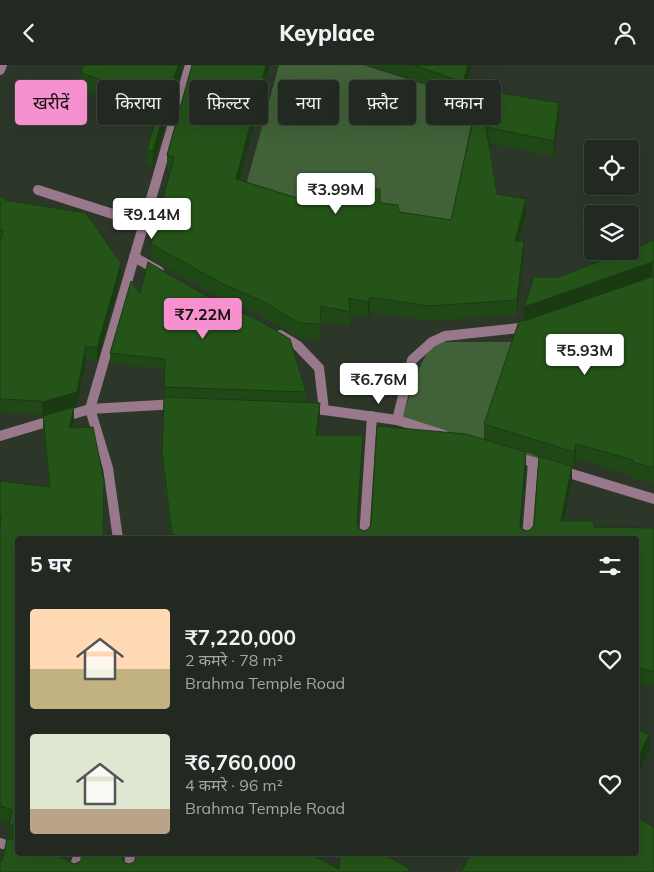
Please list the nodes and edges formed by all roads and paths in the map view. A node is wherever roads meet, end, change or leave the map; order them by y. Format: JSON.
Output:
{"nodes":[{"id":1,"x":2,"y":65,"type":"edge"},
{"id":2,"x":190,"y":65,"type":"edge"},
{"id":3,"x":0,"y":70,"type":"edge"},
{"id":4,"x":38,"y":190,"type":"dead end"},
{"id":5,"x":144,"y":224,"type":"junction"},
{"id":6,"x":134,"y":257,"type":"junction"},
{"id":7,"x":168,"y":277,"type":"edge"},
{"id":8,"x":534,"y":325,"type":"edge"},
{"id":9,"x":272,"y":330,"type":"edge"},
{"id":10,"x":187,"y":404,"type":"edge"},
{"id":11,"x":90,"y":409,"type":"junction"},
{"id":12,"x":294,"y":409,"type":"edge"},
{"id":13,"x":324,"y":410,"type":"junction"},
{"id":14,"x":372,"y":416,"type":"junction"},
{"id":15,"x":397,"y":420,"type":"junction"},
{"id":16,"x":0,"y":436,"type":"edge"},
{"id":17,"x":458,"y":439,"type":"edge"},
{"id":18,"x":505,"y":453,"type":"edge"},
{"id":19,"x":533,"y":462,"type":"junction"},
{"id":20,"x":654,"y":499,"type":"edge"},
{"id":21,"x":118,"y":536,"type":"edge"},
{"id":22,"x":364,"y":536,"type":"edge"},
{"id":23,"x":527,"y":536,"type":"edge"},
{"id":24,"x":0,"y":843,"type":"edge"},
{"id":25,"x":15,"y":848,"type":"edge"},
{"id":26,"x":78,"y":856,"type":"edge"},
{"id":27,"x":130,"y":856,"type":"edge"},
{"id":28,"x":71,"y":869,"type":"edge"},
{"id":29,"x":129,"y":872,"type":"edge"}],
"edges":[{"from":1,"to":3,"type":"street"},
{"from":2,"to":5,"type":"street"},
{"from":4,"to":5,"type":"street"},
{"from":5,"to":6,"type":"street"},
{"from":6,"to":7,"type":"street"},
{"from":6,"to":11,"type":"street"},
{"from":8,"to":15,"type":"street"},
{"from":9,"to":13,"type":"street"},
{"from":10,"to":11,"type":"street"},
{"from":11,"to":16,"type":"street"},
{"from":11,"to":21,"type":"street"},
{"from":12,"to":13,"type":"street"},
{"from":13,"to":14,"type":"street"},
{"from":14,"to":15,"type":"street"},
{"from":14,"to":22,"type":"street"},
{"from":15,"to":17,"type":"street"},
{"from":18,"to":19,"type":"street"},
{"from":19,"to":20,"type":"street"},
{"from":19,"to":23,"type":"street"},
{"from":24,"to":25,"type":"street"},
{"from":26,"to":28,"type":"street"},
{"from":27,"to":29,"type":"street"}]}
